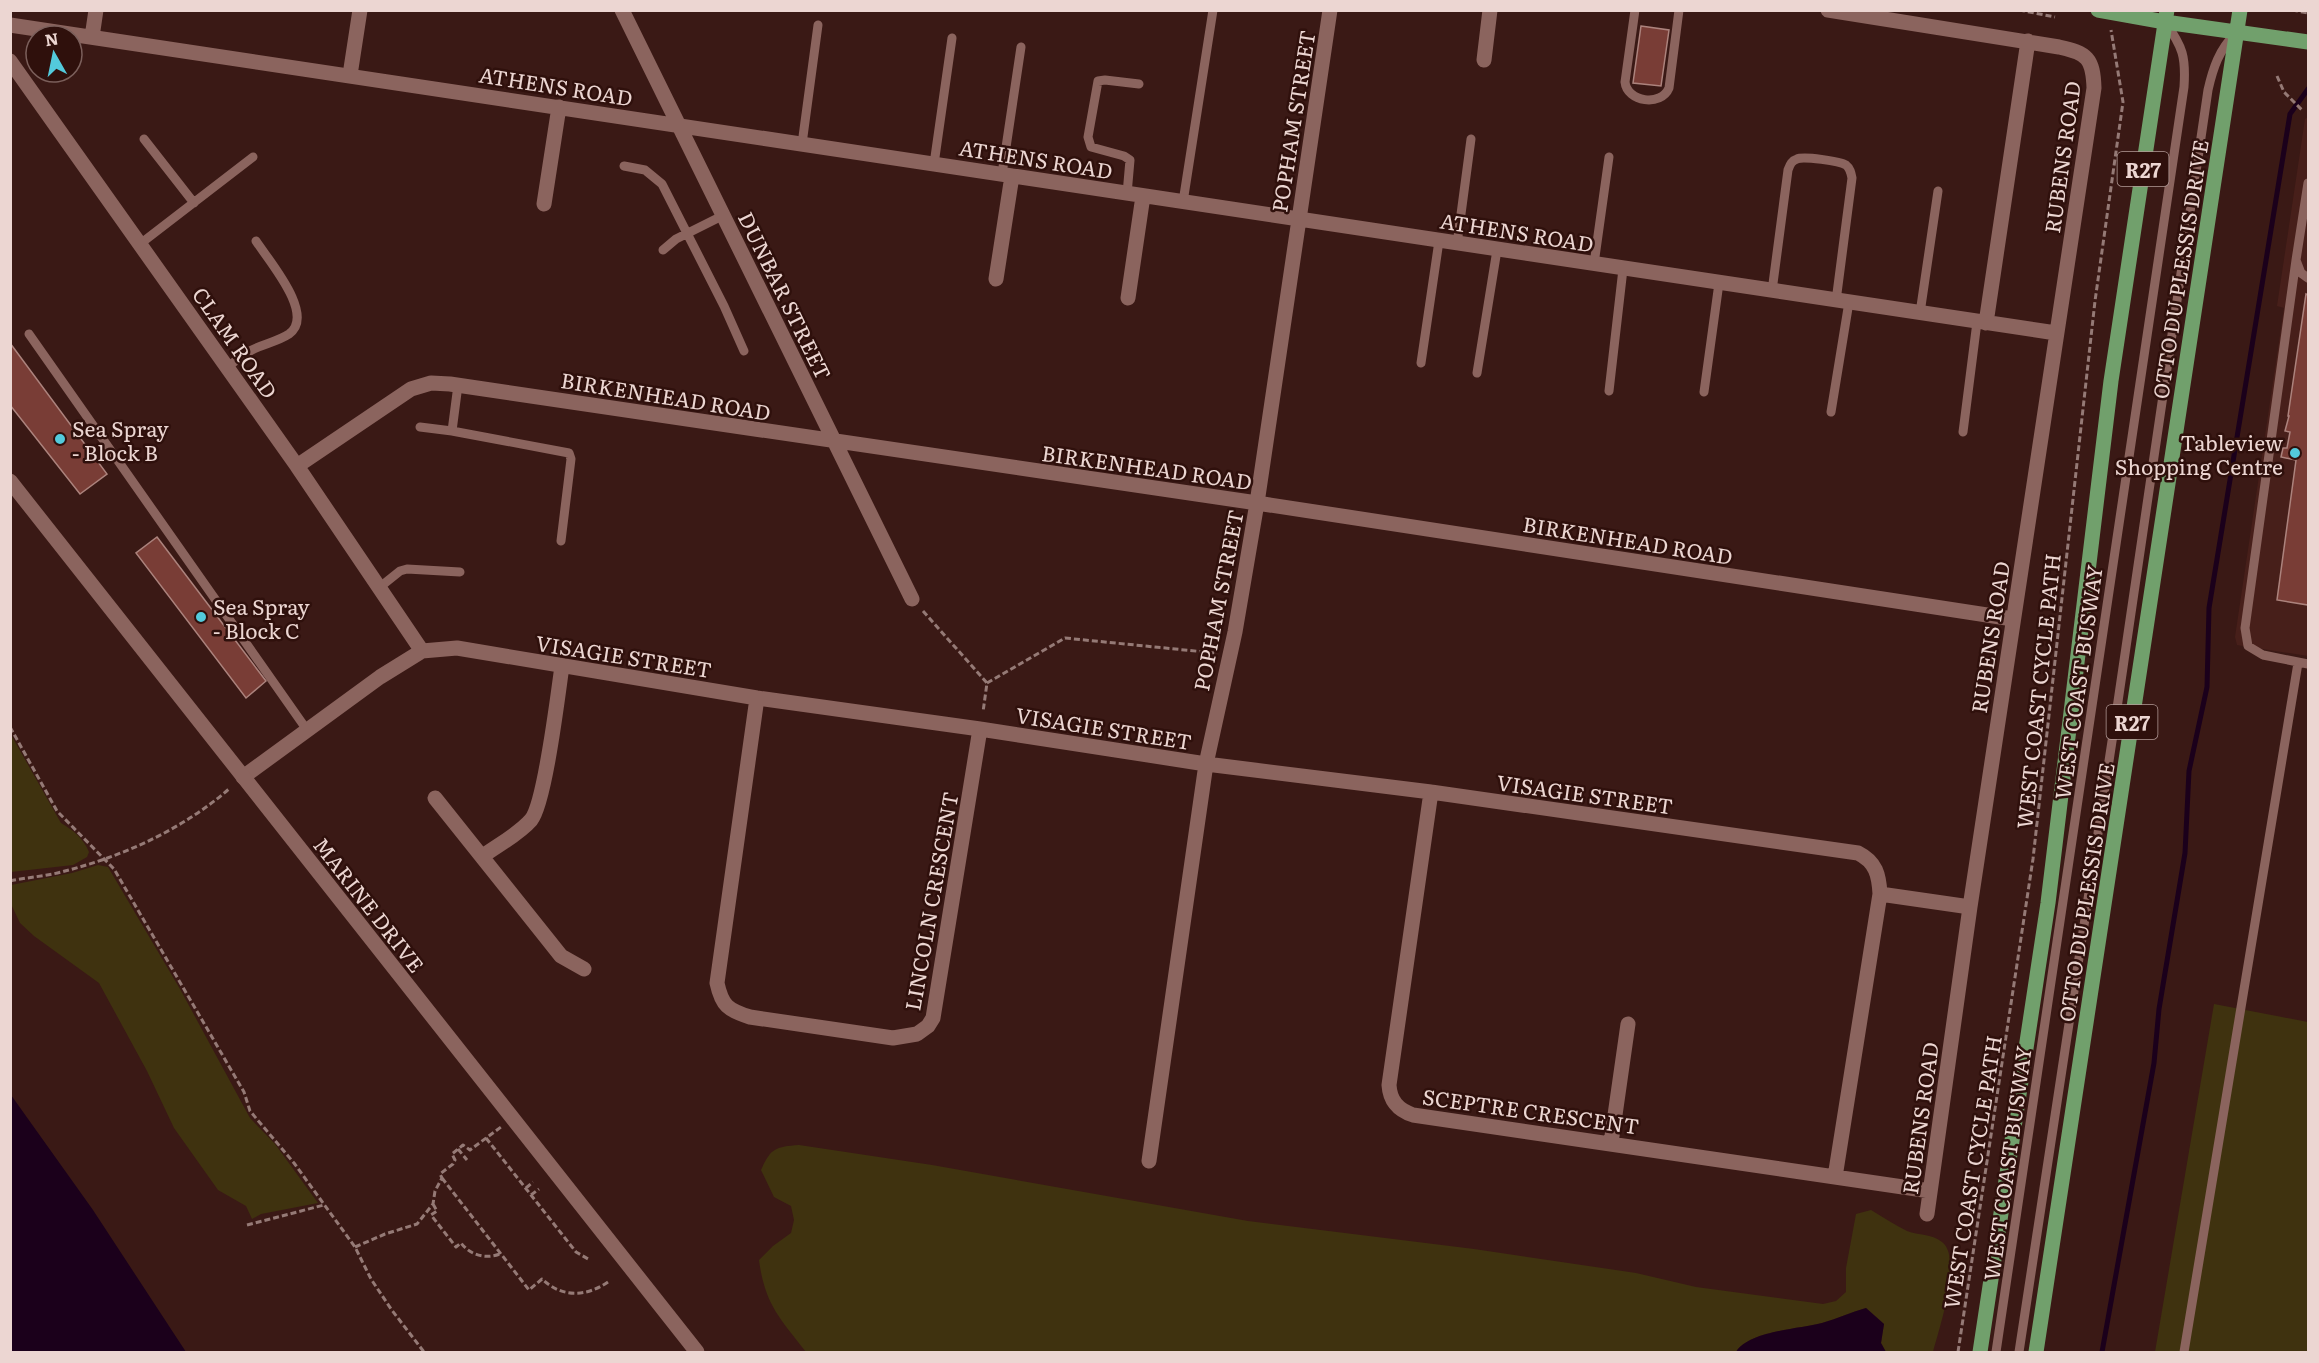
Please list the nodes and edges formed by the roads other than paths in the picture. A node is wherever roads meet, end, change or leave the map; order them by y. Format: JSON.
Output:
{"nodes":[{"id":1,"x":96,"y":10,"type":"edge"},
{"id":2,"x":360,"y":10,"type":"edge"},
{"id":3,"x":622,"y":10,"type":"edge"},
{"id":4,"x":1213,"y":10,"type":"edge"},
{"id":5,"x":1330,"y":10,"type":"edge"},
{"id":6,"x":1490,"y":10,"type":"edge"},
{"id":7,"x":1635,"y":10,"type":"edge"},
{"id":8,"x":1679,"y":10,"type":"edge"},
{"id":9,"x":1828,"y":10,"type":"edge"},
{"id":10,"x":2098,"y":10,"type":"edge"},
{"id":11,"x":2240,"y":10,"type":"edge"},
{"id":12,"x":2166,"y":16,"type":"edge"},
{"id":13,"x":10,"y":25,"type":"edge"},
{"id":14,"x":818,"y":25,"type":"dead end"},
{"id":15,"x":2237,"y":32,"type":"junction"},
{"id":16,"x":92,"y":37,"type":"junction"},
{"id":17,"x":952,"y":38,"type":"dead end"},
{"id":18,"x":2028,"y":41,"type":"junction"},
{"id":19,"x":2308,"y":42,"type":"edge"},
{"id":20,"x":1021,"y":47,"type":"dead end"},
{"id":21,"x":1484,"y":60,"type":"dead end"},
{"id":22,"x":11,"y":63,"type":"edge"},
{"id":23,"x":350,"y":75,"type":"junction"},
{"id":24,"x":1139,"y":84,"type":"dead end"},
{"id":25,"x":559,"y":107,"type":"junction"},
{"id":26,"x":680,"y":125,"type":"junction"},
{"id":27,"x":144,"y":139,"type":"dead end"},
{"id":28,"x":1472,"y":139,"type":"dead end"},
{"id":29,"x":802,"y":144,"type":"junction"},
{"id":30,"x":253,"y":157,"type":"dead end"},
{"id":31,"x":1609,"y":157,"type":"dead end"},
{"id":32,"x":934,"y":164,"type":"junction"},
{"id":33,"x":624,"y":166,"type":"dead end"},
{"id":34,"x":1007,"y":175,"type":"junction"},
{"id":35,"x":2308,"y":183,"type":"edge"},
{"id":36,"x":1938,"y":191,"type":"dead end"},
{"id":37,"x":1127,"y":194,"type":"junction"},
{"id":38,"x":1143,"y":196,"type":"junction"},
{"id":39,"x":1184,"y":202,"type":"junction"},
{"id":40,"x":194,"y":203,"type":"junction"},
{"id":41,"x":544,"y":204,"type":"dead end"},
{"id":42,"x":724,"y":215,"type":"junction"},
{"id":43,"x":1298,"y":220,"type":"junction"},
{"id":44,"x":688,"y":233,"type":"junction"},
{"id":45,"x":256,"y":241,"type":"dead end"},
{"id":46,"x":1439,"y":241,"type":"junction"},
{"id":47,"x":140,"y":244,"type":"junction"},
{"id":48,"x":1457,"y":244,"type":"junction"},
{"id":49,"x":663,"y":250,"type":"dead end"},
{"id":50,"x":1497,"y":250,"type":"junction"},
{"id":51,"x":2296,"y":260,"type":"junction"},
{"id":52,"x":1594,"y":264,"type":"junction"},
{"id":53,"x":1623,"y":269,"type":"junction"},
{"id":54,"x":2308,"y":278,"type":"edge"},
{"id":55,"x":996,"y":279,"type":"dead end"},
{"id":56,"x":1719,"y":283,"type":"junction"},
{"id":57,"x":1772,"y":291,"type":"junction"},
{"id":58,"x":1128,"y":298,"type":"dead end"},
{"id":59,"x":1842,"y":302,"type":"junction"},
{"id":60,"x":1920,"y":313,"type":"junction"},
{"id":61,"x":1982,"y":322,"type":"junction"},
{"id":62,"x":2056,"y":333,"type":"junction"},
{"id":63,"x":29,"y":334,"type":"dead end"},
{"id":64,"x":744,"y":351,"type":"dead end"},
{"id":65,"x":1421,"y":363,"type":"dead end"},
{"id":66,"x":227,"y":367,"type":"junction"},
{"id":67,"x":1477,"y":374,"type":"dead end"},
{"id":68,"x":458,"y":385,"type":"junction"},
{"id":69,"x":1609,"y":391,"type":"dead end"},
{"id":70,"x":1704,"y":392,"type":"dead end"},
{"id":71,"x":1831,"y":412,"type":"dead end"},
{"id":72,"x":420,"y":427,"type":"dead end"},
{"id":73,"x":452,"y":431,"type":"junction"},
{"id":74,"x":1963,"y":432,"type":"dead end"},
{"id":75,"x":834,"y":442,"type":"junction"},
{"id":76,"x":297,"y":466,"type":"junction"},
{"id":77,"x":10,"y":481,"type":"edge"},
{"id":78,"x":1257,"y":503,"type":"junction"},
{"id":79,"x":561,"y":541,"type":"dead end"},
{"id":80,"x":460,"y":572,"type":"dead end"},
{"id":81,"x":380,"y":587,"type":"junction"},
{"id":82,"x":912,"y":599,"type":"road end"},
{"id":83,"x":2013,"y":619,"type":"junction"},
{"id":84,"x":422,"y":651,"type":"junction"},
{"id":85,"x":2298,"y":663,"type":"junction"},
{"id":86,"x":2308,"y":664,"type":"edge"},
{"id":87,"x":562,"y":666,"type":"junction"},
{"id":88,"x":757,"y":698,"type":"junction"},
{"id":89,"x":980,"y":729,"type":"junction"},
{"id":90,"x":307,"y":730,"type":"junction"},
{"id":91,"x":1206,"y":764,"type":"junction"},
{"id":92,"x":243,"y":777,"type":"junction"},
{"id":93,"x":1431,"y":792,"type":"junction"},
{"id":94,"x":435,"y":798,"type":"dead end"},
{"id":95,"x":483,"y":856,"type":"junction"},
{"id":96,"x":1880,"y":894,"type":"junction"},
{"id":97,"x":1970,"y":907,"type":"junction"},
{"id":98,"x":584,"y":969,"type":"dead end"},
{"id":99,"x":1628,"y":1024,"type":"dead end"},
{"id":100,"x":1611,"y":1143,"type":"junction"},
{"id":101,"x":1149,"y":1161,"type":"dead end"},
{"id":102,"x":1835,"y":1178,"type":"junction"},
{"id":103,"x":1930,"y":1191,"type":"junction"},
{"id":104,"x":1927,"y":1214,"type":"dead end"},
{"id":105,"x":697,"y":1353,"type":"edge"},
{"id":106,"x":1980,"y":1353,"type":"edge"},
{"id":107,"x":1996,"y":1353,"type":"edge"},
{"id":108,"x":2019,"y":1353,"type":"edge"},
{"id":109,"x":2036,"y":1353,"type":"edge"},
{"id":110,"x":2184,"y":1353,"type":"edge"}],
"edges":[{"from":1,"to":16,"type":"street"},
{"from":2,"to":23,"type":"street"},
{"from":3,"to":26,"type":"street","name":"DUNBAR STREET"},
{"from":4,"to":39,"type":"lane"},
{"from":5,"to":43,"type":"street","name":"POPHAM STREET"},
{"from":6,"to":21,"type":"street"},
{"from":7,"to":8,"type":"lane"},
{"from":9,"to":18,"type":"street"},
{"from":10,"to":12,"type":"main road"},
{"from":11,"to":15,"type":"main road","name":"OTTO DU PLESSIS DRIVE","number":"R27"},
{"from":12,"to":15,"type":"main road"},
{"from":12,"to":106,"type":"main road","name":"OTTO DU PLESSIS DRIVE","number":"R27"},
{"from":12,"to":107,"type":"lane","name":"WEST COAST BUSWAY"},
{"from":13,"to":16,"type":"street","name":"ATHENS ROAD"},
{"from":14,"to":29,"type":"lane"},
{"from":15,"to":19,"type":"main road"},
{"from":15,"to":108,"type":"lane","name":"WEST COAST BUSWAY"},
{"from":15,"to":109,"type":"main road","name":"OTTO DU PLESSIS DRIVE","number":"R27"},
{"from":16,"to":23,"type":"street","name":"ATHENS ROAD"},
{"from":17,"to":32,"type":"lane"},
{"from":18,"to":61,"type":"street"},
{"from":18,"to":62,"type":"street","name":"RUBENS ROAD"},
{"from":20,"to":34,"type":"lane"},
{"from":22,"to":47,"type":"street","name":"CLAM ROAD"},
{"from":23,"to":25,"type":"street","name":"ATHENS ROAD"},
{"from":24,"to":37,"type":"lane"},
{"from":25,"to":26,"type":"street","name":"ATHENS ROAD"},
{"from":25,"to":41,"type":"street"},
{"from":26,"to":29,"type":"street","name":"ATHENS ROAD"},
{"from":26,"to":42,"type":"street","name":"DUNBAR STREET"},
{"from":27,"to":40,"type":"lane"},
{"from":28,"to":48,"type":"lane"},
{"from":29,"to":32,"type":"street","name":"ATHENS ROAD"},
{"from":30,"to":40,"type":"lane"},
{"from":31,"to":52,"type":"lane"},
{"from":32,"to":34,"type":"street","name":"ATHENS ROAD"},
{"from":33,"to":44,"type":"lane"},
{"from":34,"to":37,"type":"street","name":"ATHENS ROAD"},
{"from":34,"to":55,"type":"street"},
{"from":35,"to":51,"type":"lane"},
{"from":36,"to":60,"type":"lane"},
{"from":37,"to":38,"type":"street","name":"ATHENS ROAD"},
{"from":38,"to":39,"type":"street","name":"ATHENS ROAD"},
{"from":38,"to":58,"type":"street"},
{"from":39,"to":43,"type":"street","name":"ATHENS ROAD"},
{"from":40,"to":47,"type":"lane"},
{"from":42,"to":44,"type":"lane"},
{"from":42,"to":75,"type":"street","name":"DUNBAR STREET"},
{"from":43,"to":46,"type":"street","name":"ATHENS ROAD"},
{"from":43,"to":78,"type":"street","name":"POPHAM STREET"},
{"from":44,"to":49,"type":"lane"},
{"from":44,"to":64,"type":"lane"},
{"from":45,"to":66,"type":"lane"},
{"from":46,"to":48,"type":"street","name":"ATHENS ROAD"},
{"from":46,"to":65,"type":"lane"},
{"from":47,"to":66,"type":"street","name":"CLAM ROAD"},
{"from":48,"to":50,"type":"street","name":"ATHENS ROAD"},
{"from":50,"to":52,"type":"street","name":"ATHENS ROAD"},
{"from":50,"to":67,"type":"lane"},
{"from":51,"to":54,"type":"lane"},
{"from":51,"to":85,"type":"lane"},
{"from":52,"to":53,"type":"street","name":"ATHENS ROAD"},
{"from":53,"to":56,"type":"street","name":"ATHENS ROAD"},
{"from":53,"to":69,"type":"lane"},
{"from":56,"to":57,"type":"street","name":"ATHENS ROAD"},
{"from":56,"to":70,"type":"lane"},
{"from":57,"to":59,"type":"street","name":"ATHENS ROAD"},
{"from":57,"to":59,"type":"lane"},
{"from":59,"to":60,"type":"street","name":"ATHENS ROAD"},
{"from":59,"to":71,"type":"lane"},
{"from":60,"to":61,"type":"street","name":"ATHENS ROAD"},
{"from":61,"to":62,"type":"street","name":"ATHENS ROAD"},
{"from":61,"to":74,"type":"lane"},
{"from":62,"to":83,"type":"street","name":"RUBENS ROAD"},
{"from":63,"to":90,"type":"lane"},
{"from":66,"to":76,"type":"street","name":"CLAM ROAD"},
{"from":68,"to":73,"type":"lane"},
{"from":68,"to":75,"type":"street","name":"BIRKENHEAD ROAD"},
{"from":68,"to":76,"type":"street","name":"BIRKENHEAD ROAD"},
{"from":72,"to":73,"type":"lane"},
{"from":73,"to":79,"type":"lane"},
{"from":75,"to":78,"type":"street","name":"BIRKENHEAD ROAD"},
{"from":75,"to":82,"type":"street","name":"DUNBAR STREET"},
{"from":76,"to":81,"type":"street","name":"CLAM ROAD"},
{"from":77,"to":92,"type":"street","name":"MARINE DRIVE"},
{"from":78,"to":83,"type":"street","name":"BIRKENHEAD ROAD"},
{"from":78,"to":91,"type":"street","name":"POPHAM STREET"},
{"from":80,"to":81,"type":"lane"},
{"from":81,"to":84,"type":"street","name":"CLAM ROAD"},
{"from":83,"to":97,"type":"street","name":"RUBENS ROAD"},
{"from":84,"to":87,"type":"street","name":"VISAGIE STREET"},
{"from":84,"to":90,"type":"street","name":"VISAGIE STREET"},
{"from":85,"to":86,"type":"lane"},
{"from":85,"to":110,"type":"lane"},
{"from":87,"to":88,"type":"street","name":"VISAGIE STREET"},
{"from":87,"to":95,"type":"street"},
{"from":88,"to":89,"type":"street","name":"VISAGIE STREET"},
{"from":88,"to":89,"type":"street","name":"LINCOLN CRESCENT"},
{"from":89,"to":91,"type":"street","name":"VISAGIE STREET"},
{"from":90,"to":92,"type":"street","name":"VISAGIE STREET"},
{"from":91,"to":93,"type":"street","name":"VISAGIE STREET"},
{"from":91,"to":101,"type":"street","name":"POPHAM STREET"},
{"from":92,"to":105,"type":"street","name":"MARINE DRIVE"},
{"from":93,"to":96,"type":"street","name":"VISAGIE STREET"},
{"from":93,"to":100,"type":"street","name":"SCEPTRE CRESCENT"},
{"from":94,"to":95,"type":"street"},
{"from":95,"to":98,"type":"street"},
{"from":96,"to":97,"type":"street"},
{"from":96,"to":102,"type":"street"},
{"from":97,"to":103,"type":"street","name":"RUBENS ROAD"},
{"from":99,"to":100,"type":"street"},
{"from":100,"to":102,"type":"street","name":"SCEPTRE CRESCENT"},
{"from":102,"to":103,"type":"street","name":"SCEPTRE CRESCENT"},
{"from":103,"to":104,"type":"street","name":"RUBENS ROAD"}]}
